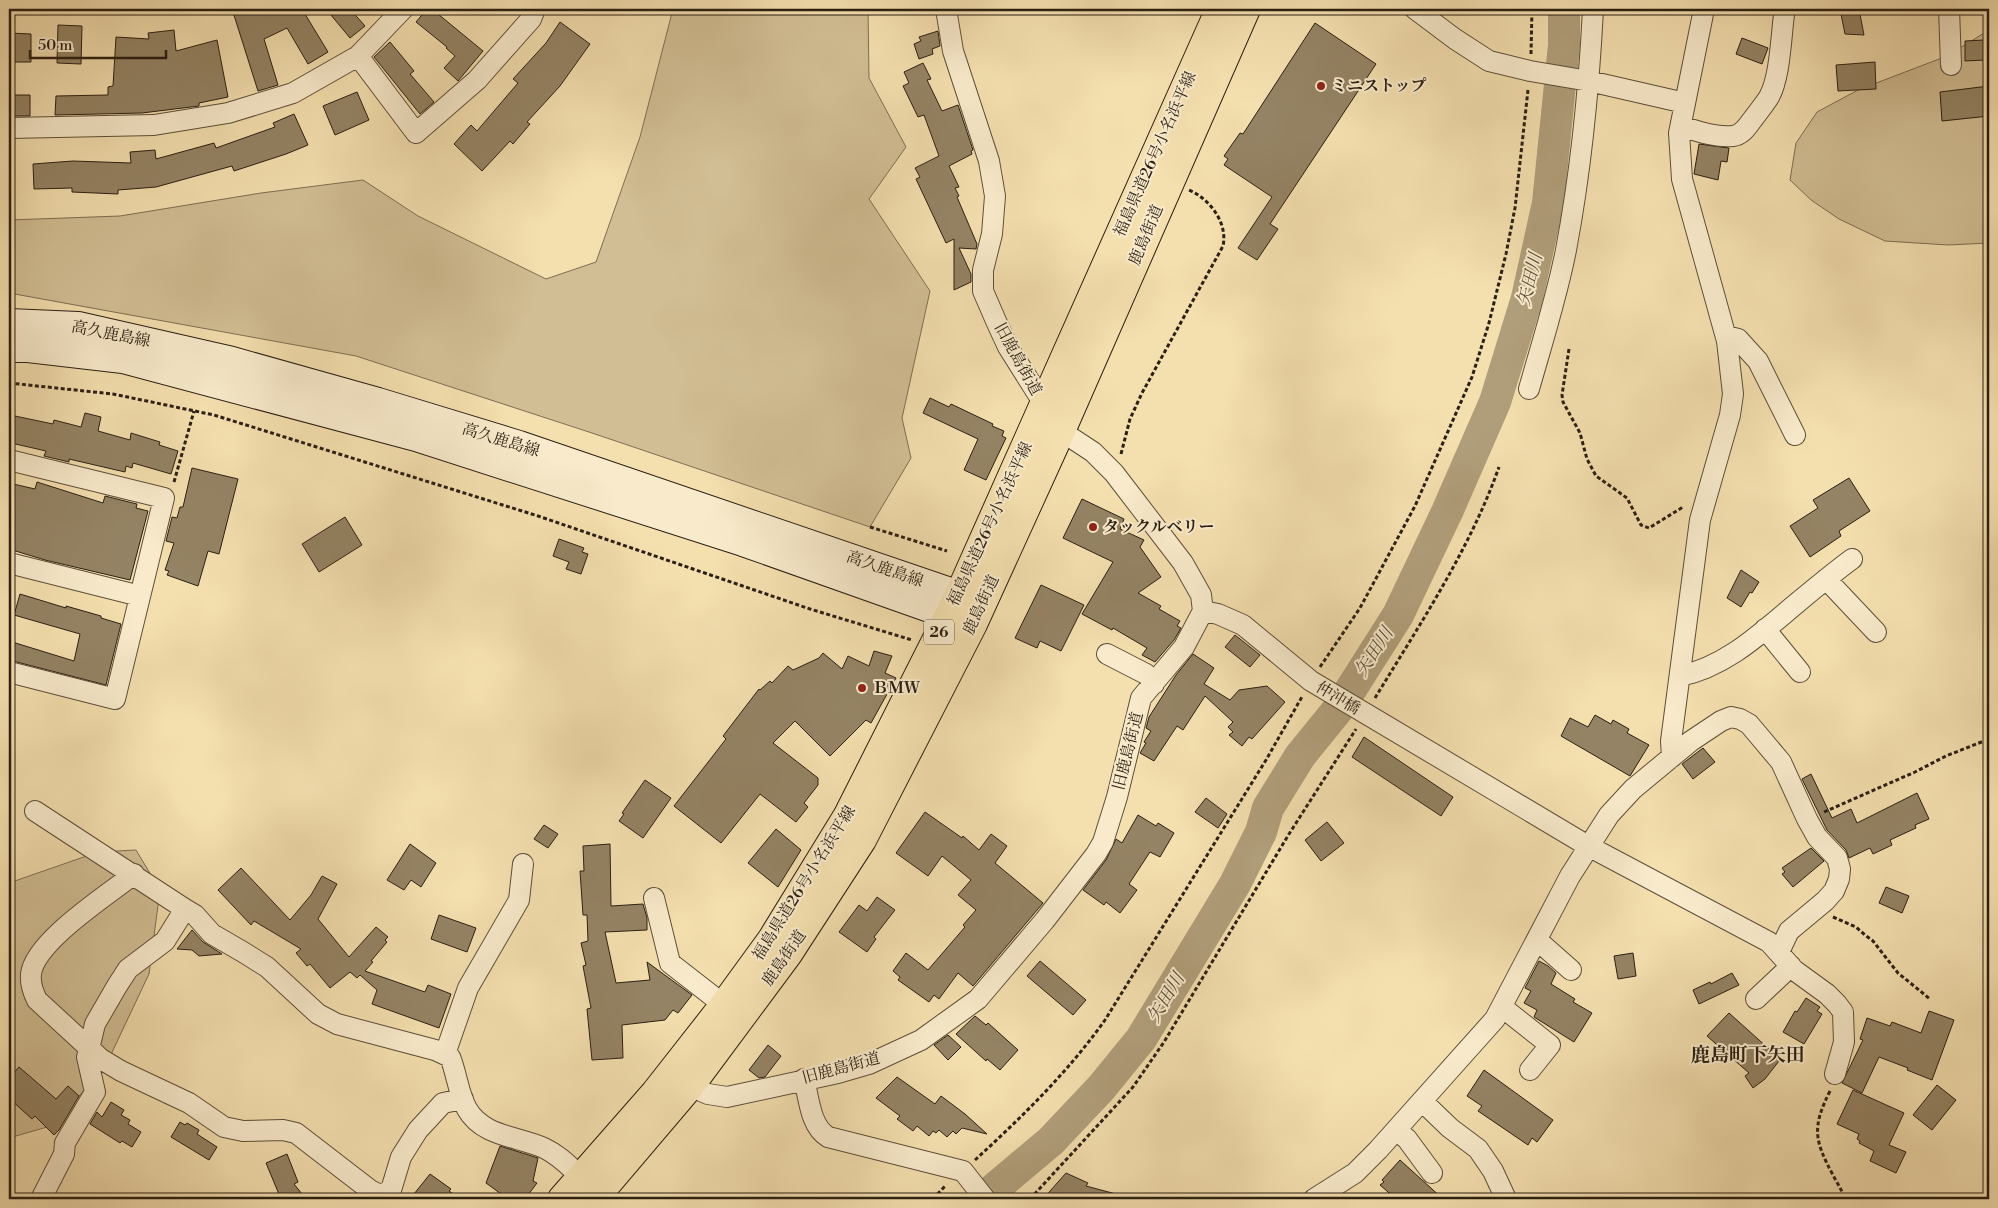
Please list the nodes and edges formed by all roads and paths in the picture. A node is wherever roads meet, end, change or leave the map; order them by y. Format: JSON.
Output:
{"nodes":[{"id":1,"x":403,"y":9,"type":"edge"},
{"id":2,"x":535,"y":9,"type":"edge"},
{"id":3,"x":946,"y":9,"type":"edge"},
{"id":4,"x":1220,"y":9,"type":"edge"},
{"id":5,"x":1246,"y":9,"type":"edge"},
{"id":6,"x":1415,"y":9,"type":"edge"},
{"id":7,"x":1532,"y":9,"type":"edge"},
{"id":8,"x":1593,"y":9,"type":"edge"},
{"id":9,"x":1704,"y":9,"type":"edge"},
{"id":10,"x":1949,"y":9,"type":"edge"},
{"id":11,"x":1784,"y":15,"type":"dead end"},
{"id":12,"x":358,"y":56,"type":"junction"},
{"id":13,"x":1951,"y":65,"type":"dead end"},
{"id":14,"x":1530,"y":71,"type":"junction"},
{"id":15,"x":1589,"y":81,"type":"junction"},
{"id":16,"x":1685,"y":104,"type":"junction"},
{"id":17,"x":1681,"y":126,"type":"junction"},
{"id":18,"x":9,"y":128,"type":"edge"},
{"id":19,"x":1169,"y":182,"type":"junction"},
{"id":20,"x":9,"y":323,"type":"edge"},
{"id":21,"x":1726,"y":336,"type":"junction"},
{"id":22,"x":9,"y":348,"type":"edge"},
{"id":23,"x":1569,"y":349,"type":"dead end"},
{"id":24,"x":9,"y":383,"type":"edge"},
{"id":25,"x":1530,"y":389,"type":"dead end"},
{"id":26,"x":1044,"y":404,"type":"junction"},
{"id":27,"x":194,"y":411,"type":"junction"},
{"id":28,"x":1061,"y":431,"type":"junction"},
{"id":29,"x":1796,"y":435,"type":"dead end"},
{"id":30,"x":9,"y":460,"type":"edge"},
{"id":31,"x":1500,"y":467,"type":"dead end"},
{"id":32,"x":1121,"y":482,"type":"junction"},
{"id":33,"x":164,"y":498,"type":"junction"},
{"id":34,"x":1706,"y":502,"type":"junction"},
{"id":35,"x":870,"y":527,"type":"dead end"},
{"id":36,"x":947,"y":551,"type":"dead end"},
{"id":37,"x":1852,"y":559,"type":"dead end"},
{"id":38,"x":9,"y":563,"type":"edge"},
{"id":39,"x":1826,"y":579,"type":"junction"},
{"id":40,"x":140,"y":596,"type":"junction"},
{"id":41,"x":966,"y":608,"type":"junction"},
{"id":42,"x":1203,"y":611,"type":"junction"},
{"id":43,"x":1765,"y":629,"type":"junction"},
{"id":44,"x":1876,"y":632,"type":"dead end"},
{"id":45,"x":893,"y":635,"type":"dead end"},
{"id":46,"x":1108,"y":654,"type":"dead end"},
{"id":47,"x":9,"y":672,"type":"edge"},
{"id":48,"x":1800,"y":672,"type":"dead end"},
{"id":49,"x":1680,"y":676,"type":"junction"},
{"id":50,"x":1154,"y":684,"type":"junction"},
{"id":51,"x":1366,"y":714,"type":"junction"},
{"id":52,"x":1989,"y":739,"type":"edge"},
{"id":53,"x":1672,"y":756,"type":"junction"},
{"id":54,"x":35,"y":811,"type":"dead end"},
{"id":55,"x":1807,"y":819,"type":"junction"},
{"id":56,"x":1588,"y":846,"type":"junction"},
{"id":57,"x":523,"y":864,"type":"dead end"},
{"id":58,"x":134,"y":874,"type":"junction"},
{"id":59,"x":654,"y":898,"type":"dead end"},
{"id":60,"x":1819,"y":906,"type":"junction"},
{"id":61,"x":185,"y":909,"type":"junction"},
{"id":62,"x":1538,"y":940,"type":"junction"},
{"id":63,"x":1785,"y":959,"type":"junction"},
{"id":64,"x":1571,"y":970,"type":"dead end"},
{"id":65,"x":1930,"y":999,"type":"dead end"},
{"id":66,"x":1756,"y":1000,"type":"dead end"},
{"id":67,"x":1837,"y":1004,"type":"junction"},
{"id":68,"x":724,"y":1005,"type":"junction"},
{"id":69,"x":1859,"y":1006,"type":"dead end"},
{"id":70,"x":1502,"y":1007,"type":"junction"},
{"id":71,"x":89,"y":1047,"type":"junction"},
{"id":72,"x":445,"y":1054,"type":"junction"},
{"id":73,"x":1530,"y":1070,"type":"dead end"},
{"id":74,"x":1835,"y":1074,"type":"joint"},
{"id":75,"x":804,"y":1079,"type":"junction"},
{"id":76,"x":690,"y":1086,"type":"junction"},
{"id":77,"x":463,"y":1099,"type":"junction"},
{"id":78,"x":1422,"y":1101,"type":"junction"},
{"id":79,"x":1396,"y":1130,"type":"junction"},
{"id":80,"x":1432,"y":1173,"type":"dead end"},
{"id":81,"x":588,"y":1188,"type":"edge"},
{"id":82,"x":382,"y":1197,"type":"edge"},
{"id":83,"x":41,"y":1199,"type":"edge"},
{"id":84,"x":562,"y":1199,"type":"edge"},
{"id":85,"x":985,"y":1199,"type":"edge"},
{"id":86,"x":1030,"y":1199,"type":"edge"},
{"id":87,"x":1314,"y":1199,"type":"edge"},
{"id":88,"x":1506,"y":1199,"type":"edge"},
{"id":89,"x":1845,"y":1199,"type":"edge"}],
"edges":[{"from":1,"to":12,"type":"street"},
{"from":2,"to":12,"type":"street"},
{"from":3,"to":26,"type":"street","name":"旧鹿島街道"},
{"from":4,"to":26,"type":"main road","name":"福島県道26号小名浜平線","number":"26"},
{"from":5,"to":19,"type":"main road","name":"鹿島街道","number":"26"},
{"from":6,"to":14,"type":"street"},
{"from":7,"to":14,"type":"path"},
{"from":8,"to":15,"type":"street"},
{"from":9,"to":16,"type":"street"},
{"from":10,"to":13,"type":"street"},
{"from":11,"to":17,"type":"street"},
{"from":12,"to":18,"type":"street"},
{"from":14,"to":15,"type":"street"},
{"from":15,"to":16,"type":"street"},
{"from":15,"to":25,"type":"street"},
{"from":16,"to":17,"type":"street"},
{"from":17,"to":21,"type":"street"},
{"from":19,"to":28,"type":"main road","name":"鹿島街道","number":"26"},
{"from":19,"to":32,"type":"path"},
{"from":20,"to":41,"type":"main road","name":"高久鹿島線"},
{"from":21,"to":29,"type":"street"},
{"from":21,"to":34,"type":"street"},
{"from":22,"to":41,"type":"main road","name":"高久鹿島線"},
{"from":23,"to":34,"type":"path"},
{"from":24,"to":27,"type":"path"},
{"from":26,"to":28,"type":"street","name":"旧鹿島街道"},
{"from":26,"to":41,"type":"main road","name":"福島県道26号小名浜平線","number":"26"},
{"from":27,"to":33,"type":"path"},
{"from":27,"to":45,"type":"path"},
{"from":28,"to":32,"type":"street","name":"旧鹿島街道"},
{"from":28,"to":41,"type":"main road","name":"鹿島街道","number":"26"},
{"from":30,"to":33,"type":"street"},
{"from":31,"to":51,"type":"path"},
{"from":32,"to":42,"type":"street","name":"旧鹿島街道"},
{"from":33,"to":40,"type":"street"},
{"from":34,"to":49,"type":"street"},
{"from":35,"to":36,"type":"path"},
{"from":37,"to":39,"type":"street"},
{"from":38,"to":40,"type":"street"},
{"from":39,"to":43,"type":"street"},
{"from":39,"to":44,"type":"street"},
{"from":40,"to":47,"type":"street"},
{"from":41,"to":68,"type":"main road","name":"福島県道26号小名浜平線","number":"26"},
{"from":41,"to":76,"type":"main road","name":"鹿島街道","number":"26"},
{"from":42,"to":50,"type":"street","name":"旧鹿島街道"},
{"from":42,"to":51,"type":"street","name":"仲沖橋"},
{"from":43,"to":48,"type":"street"},
{"from":43,"to":49,"type":"street"},
{"from":46,"to":50,"type":"street"},
{"from":49,"to":53,"type":"street"},
{"from":50,"to":75,"type":"street","name":"旧鹿島街道"},
{"from":51,"to":56,"type":"street","name":"仲沖橋"},
{"from":51,"to":86,"type":"path"},
{"from":52,"to":55,"type":"path"},
{"from":53,"to":55,"type":"street"},
{"from":53,"to":56,"type":"street"},
{"from":54,"to":58,"type":"street"},
{"from":55,"to":60,"type":"street"},
{"from":56,"to":62,"type":"street"},
{"from":56,"to":63,"type":"street","name":"仲沖橋"},
{"from":57,"to":72,"type":"street"},
{"from":58,"to":61,"type":"street"},
{"from":58,"to":71,"type":"street"},
{"from":59,"to":68,"type":"street"},
{"from":60,"to":63,"type":"street"},
{"from":60,"to":65,"type":"path"},
{"from":61,"to":71,"type":"street"},
{"from":61,"to":72,"type":"street"},
{"from":62,"to":64,"type":"street"},
{"from":62,"to":70,"type":"street"},
{"from":63,"to":66,"type":"street"},
{"from":63,"to":67,"type":"street","name":"仲沖橋"},
{"from":67,"to":69,"type":"street"},
{"from":67,"to":74,"type":"street"},
{"from":68,"to":81,"type":"main road","name":"福島県道26号小名浜平線","number":"26"},
{"from":70,"to":73,"type":"street"},
{"from":70,"to":78,"type":"street"},
{"from":71,"to":82,"type":"street"},
{"from":71,"to":83,"type":"street"},
{"from":72,"to":77,"type":"street"},
{"from":74,"to":89,"type":"path"},
{"from":75,"to":76,"type":"street","name":"旧鹿島街道"},
{"from":75,"to":85,"type":"street"},
{"from":76,"to":81,"type":"main road","name":"鹿島街道","number":"26"},
{"from":77,"to":81,"type":"street"},
{"from":77,"to":82,"type":"street"},
{"from":78,"to":79,"type":"street"},
{"from":78,"to":88,"type":"street"},
{"from":79,"to":80,"type":"street"},
{"from":79,"to":87,"type":"street"},
{"from":81,"to":84,"type":"main road","name":"福島県道26号小名浜平線","number":"26"}]}
